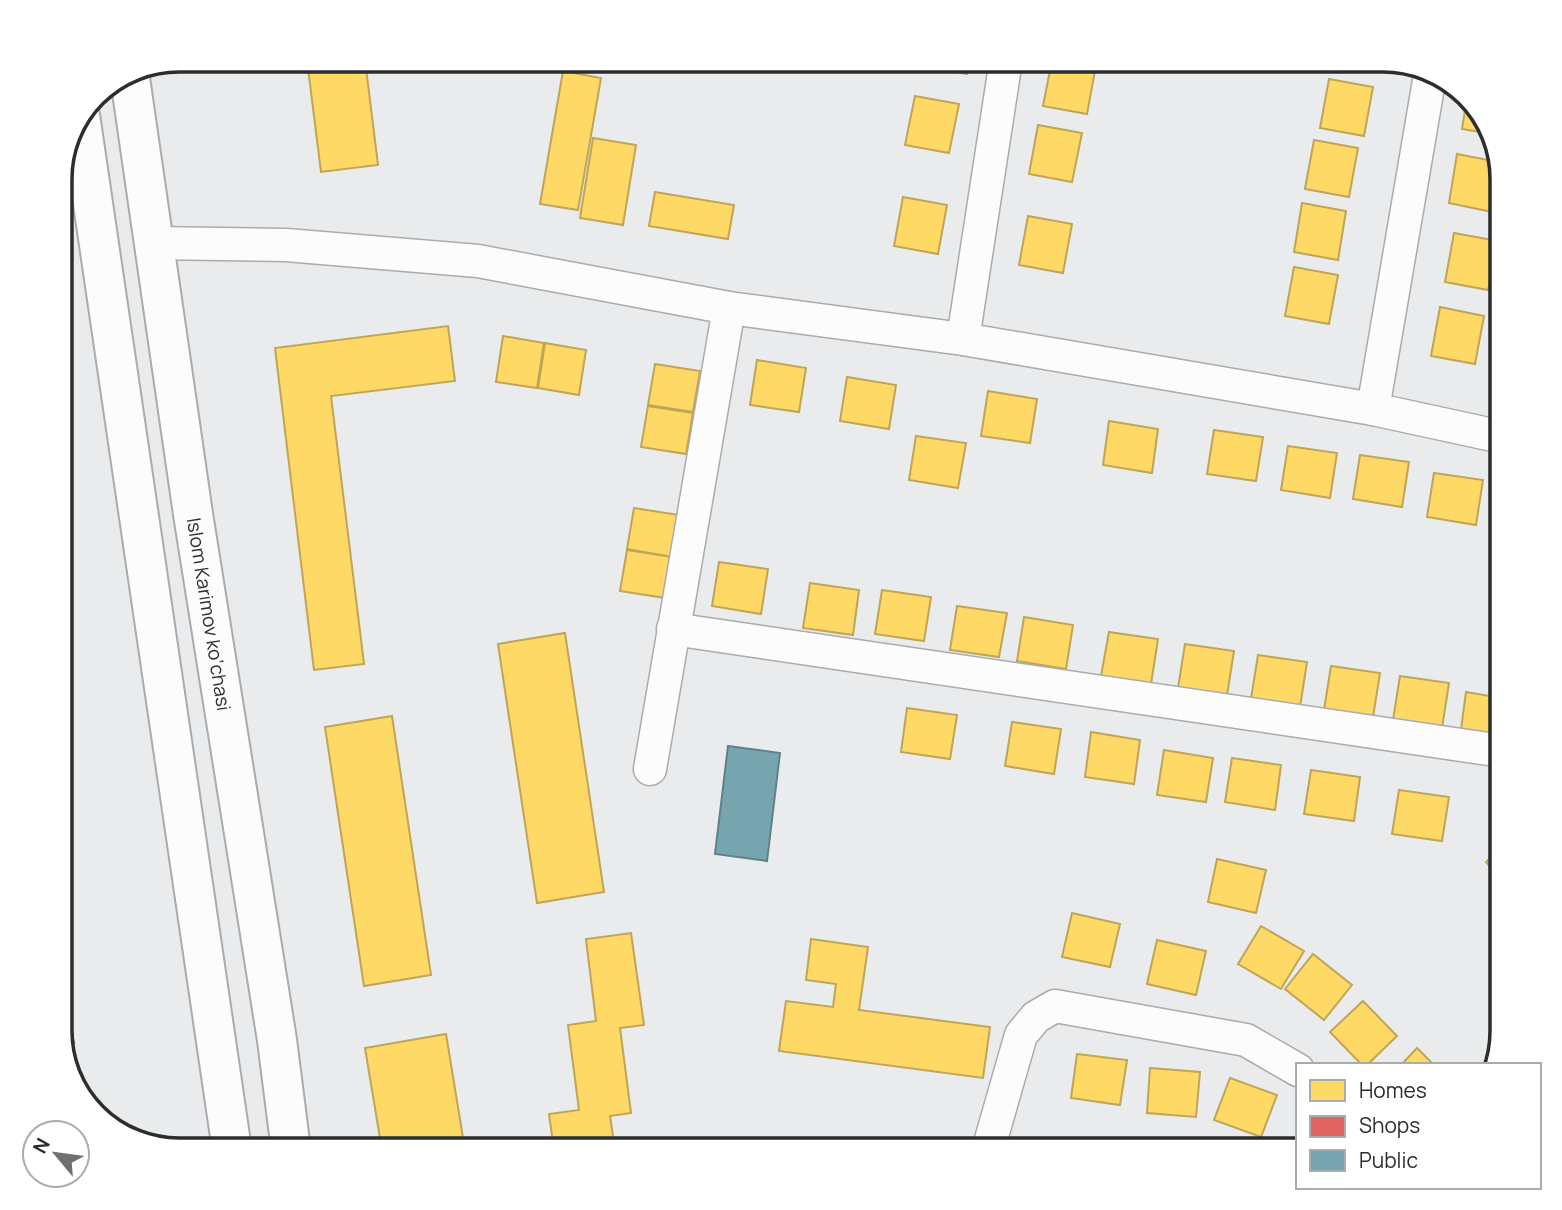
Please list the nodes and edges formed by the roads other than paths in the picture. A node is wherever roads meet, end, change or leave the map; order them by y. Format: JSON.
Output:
{"nodes":[{"id":1,"x":1004,"y":72,"type":"edge"},
{"id":2,"x":1429,"y":82,"type":"edge"},
{"id":3,"x":131,"y":83,"type":"edge"},
{"id":4,"x":83,"y":132,"type":"edge"},
{"id":5,"x":154,"y":243,"type":"junction"},
{"id":6,"x":730,"y":308,"type":"junction"},
{"id":7,"x":963,"y":340,"type":"junction"},
{"id":8,"x":1373,"y":409,"type":"junction"},
{"id":9,"x":1490,"y":434,"type":"edge"},
{"id":10,"x":673,"y":629,"type":"junction"},
{"id":11,"x":1490,"y":749,"type":"edge"},
{"id":12,"x":650,"y":769,"type":"dead end"},
{"id":13,"x":1296,"y":1069,"type":"edge"},
{"id":14,"x":230,"y":1138,"type":"edge"},
{"id":15,"x":289,"y":1138,"type":"edge"},
{"id":16,"x":991,"y":1138,"type":"edge"}],
"edges":[{"from":1,"to":7,"type":"street"},
{"from":2,"to":8,"type":"street"},
{"from":3,"to":5,"type":"main road","name":"Islom Karimov ko‘chasi"},
{"from":4,"to":14,"type":"main road"},
{"from":5,"to":6,"type":"street"},
{"from":5,"to":15,"type":"main road","name":"Islom Karimov ko‘chasi"},
{"from":6,"to":7,"type":"street"},
{"from":6,"to":10,"type":"street"},
{"from":7,"to":8,"type":"street"},
{"from":8,"to":9,"type":"street"},
{"from":10,"to":11,"type":"street"},
{"from":10,"to":12,"type":"street"},
{"from":13,"to":16,"type":"street"}]}
